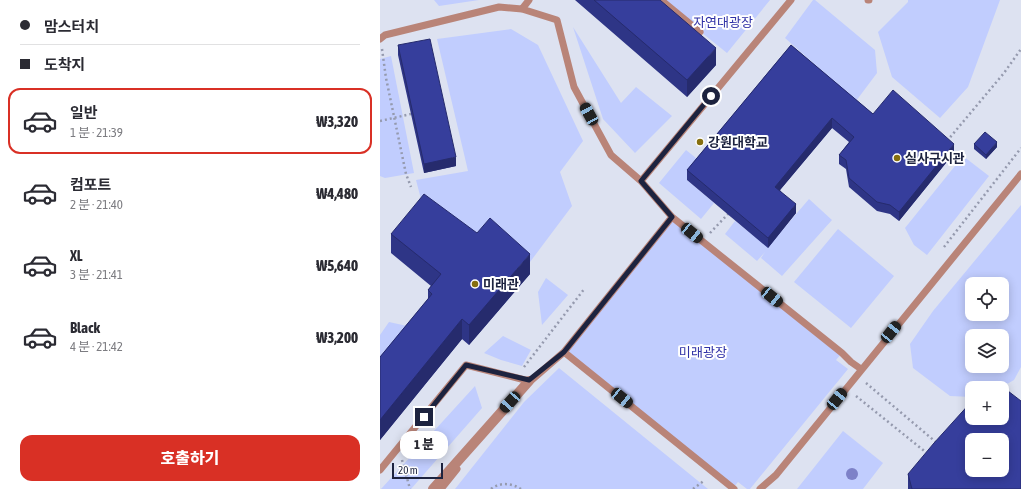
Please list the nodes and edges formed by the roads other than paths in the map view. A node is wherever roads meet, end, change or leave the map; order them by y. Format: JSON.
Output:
{"nodes":[{"id":1,"x":529,"y":0,"type":"edge"},
{"id":2,"x":661,"y":0,"type":"edge"},
{"id":3,"x":791,"y":0,"type":"edge"},
{"id":4,"x":522,"y":9,"type":"junction"},
{"id":5,"x":700,"y":32,"type":"edge"},
{"id":6,"x":380,"y":39,"type":"edge"},
{"id":7,"x":1021,"y":174,"type":"edge"},
{"id":8,"x":641,"y":181,"type":"junction"},
{"id":9,"x":672,"y":217,"type":"junction"},
{"id":10,"x":564,"y":352,"type":"junction"},
{"id":11,"x":861,"y":369,"type":"junction"},
{"id":12,"x":529,"y":380,"type":"junction"},
{"id":13,"x":380,"y":470,"type":"edge"},
{"id":14,"x":433,"y":489,"type":"edge"},
{"id":15,"x":441,"y":489,"type":"edge"},
{"id":16,"x":734,"y":489,"type":"edge"},
{"id":17,"x":760,"y":489,"type":"edge"}],
"edges":[{"from":1,"to":4,"type":"lane"},
{"from":2,"to":5,"type":"lane"},
{"from":3,"to":8,"type":"lane"},
{"from":4,"to":6,"type":"lane"},
{"from":4,"to":8,"type":"lane"},
{"from":7,"to":11,"type":"lane"},
{"from":8,"to":9,"type":"lane"},
{"from":9,"to":10,"type":"lane"},
{"from":9,"to":11,"type":"lane"},
{"from":10,"to":12,"type":"lane"},
{"from":10,"to":16,"type":"lane"},
{"from":11,"to":17,"type":"lane"},
{"from":12,"to":13,"type":"lane"},
{"from":12,"to":14,"type":"street"},
{"from":12,"to":15,"type":"lane"}]}
